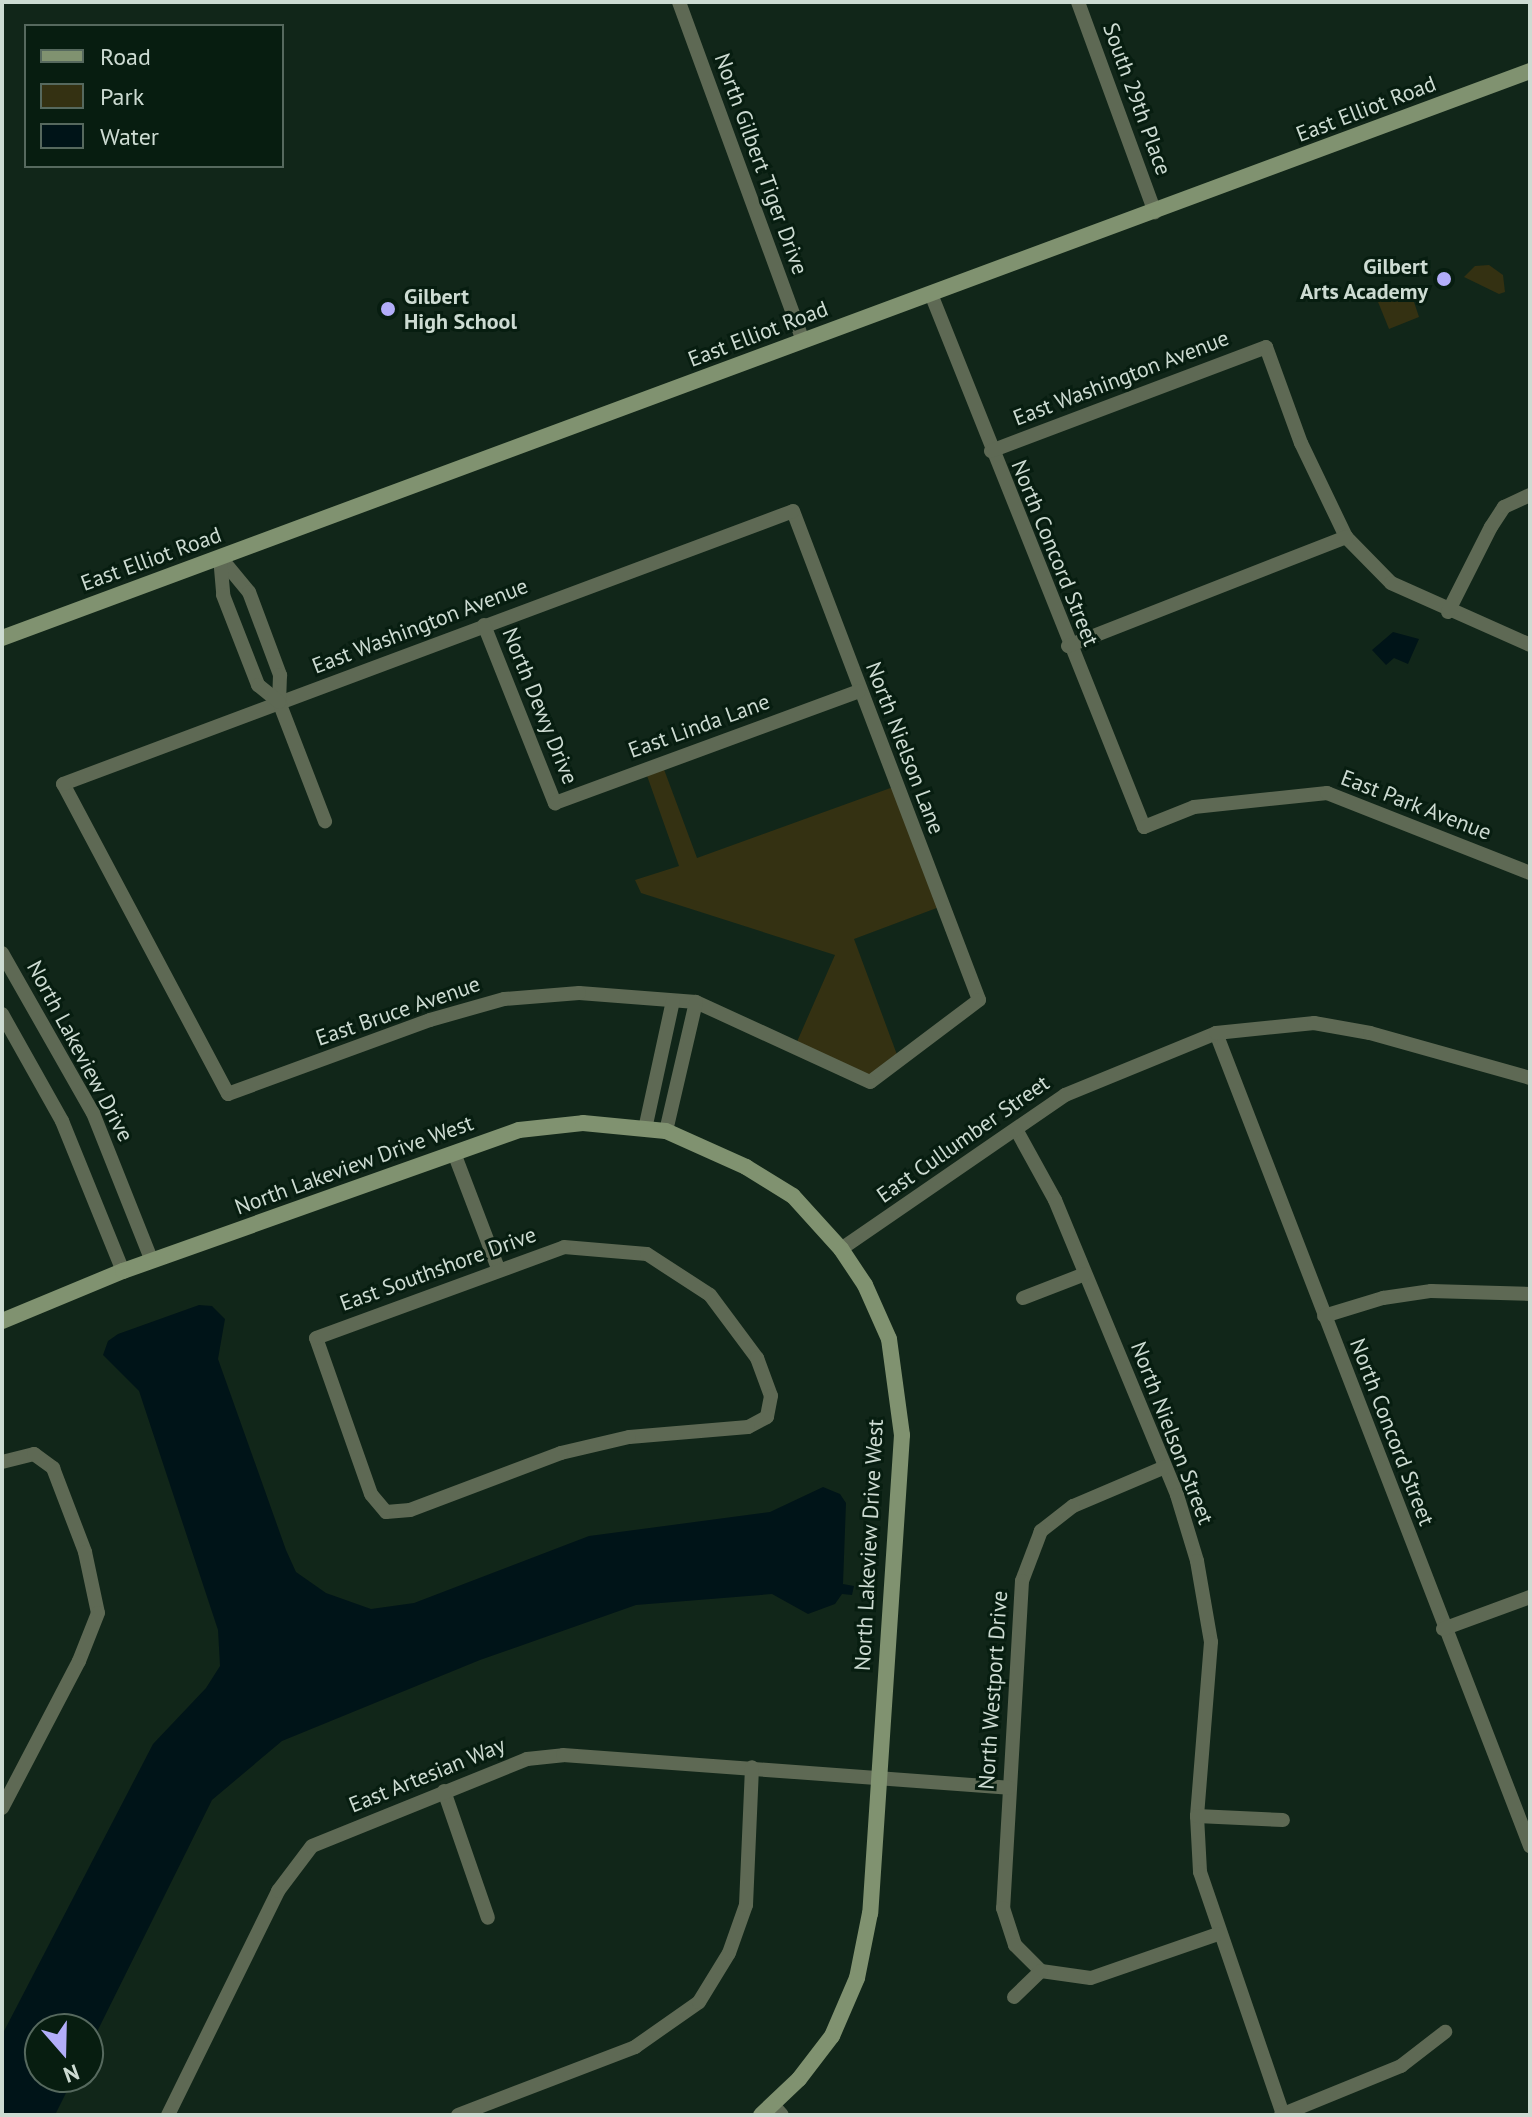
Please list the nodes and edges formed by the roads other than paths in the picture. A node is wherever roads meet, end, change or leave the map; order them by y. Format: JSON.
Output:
{"nodes":[{"id":1,"x":679,"y":2,"type":"edge"},
{"id":2,"x":1078,"y":2,"type":"edge"},
{"id":3,"x":1530,"y":71,"type":"edge"},
{"id":4,"x":1155,"y":212,"type":"junction"},
{"id":5,"x":931,"y":294,"type":"junction"},
{"id":6,"x":803,"y":340,"type":"junction"},
{"id":7,"x":991,"y":451,"type":"junction"},
{"id":8,"x":1530,"y":495,"type":"edge"},
{"id":9,"x":793,"y":511,"type":"joint"},
{"id":10,"x":1346,"y":537,"type":"junction"},
{"id":11,"x":220,"y":557,"type":"junction"},
{"id":12,"x":1448,"y":612,"type":"junction"},
{"id":13,"x":484,"y":625,"type":"junction"},
{"id":14,"x":2,"y":638,"type":"edge"},
{"id":15,"x":1530,"y":645,"type":"edge"},
{"id":16,"x":1068,"y":646,"type":"junction"},
{"id":17,"x":859,"y":691,"type":"junction"},
{"id":18,"x":279,"y":702,"type":"junction"},
{"id":19,"x":555,"y":803,"type":"joint"},
{"id":20,"x":325,"y":821,"type":"dead end"},
{"id":21,"x":1144,"y":827,"type":"joint"},
{"id":22,"x":1530,"y":873,"type":"edge"},
{"id":23,"x":2,"y":953,"type":"edge"},
{"id":24,"x":157,"y":964,"type":"joint"},
{"id":25,"x":979,"y":1000,"type":"joint"},
{"id":26,"x":673,"y":1001,"type":"junction"},
{"id":27,"x":696,"y":1002,"type":"junction"},
{"id":28,"x":2,"y":1014,"type":"edge"},
{"id":29,"x":1216,"y":1033,"type":"junction"},
{"id":30,"x":1530,"y":1078,"type":"edge"},
{"id":31,"x":645,"y":1129,"type":"junction"},
{"id":32,"x":666,"y":1131,"type":"junction"},
{"id":33,"x":1017,"y":1131,"type":"junction"},
{"id":34,"x":454,"y":1153,"type":"junction"},
{"id":35,"x":841,"y":1249,"type":"junction"},
{"id":36,"x":152,"y":1261,"type":"junction"},
{"id":37,"x":498,"y":1268,"type":"junction"},
{"id":38,"x":127,"y":1270,"type":"junction"},
{"id":39,"x":1085,"y":1274,"type":"junction"},
{"id":40,"x":1530,"y":1294,"type":"edge"},
{"id":41,"x":1023,"y":1298,"type":"dead end"},
{"id":42,"x":1324,"y":1316,"type":"junction"},
{"id":43,"x":2,"y":1321,"type":"edge"},
{"id":44,"x":2,"y":1462,"type":"edge"},
{"id":45,"x":1165,"y":1467,"type":"junction"},
{"id":46,"x":1530,"y":1597,"type":"edge"},
{"id":47,"x":1443,"y":1629,"type":"junction"},
{"id":48,"x":752,"y":1767,"type":"junction"},
{"id":49,"x":878,"y":1780,"type":"junction"},
{"id":50,"x":1009,"y":1788,"type":"junction"},
{"id":51,"x":444,"y":1791,"type":"junction"},
{"id":52,"x":2,"y":1808,"type":"edge"},
{"id":53,"x":1524,"y":1813,"type":"edge"},
{"id":54,"x":1197,"y":1816,"type":"junction"},
{"id":55,"x":1283,"y":1820,"type":"dead end"},
{"id":56,"x":1530,"y":1846,"type":"edge"},
{"id":57,"x":488,"y":1918,"type":"dead end"},
{"id":58,"x":1218,"y":1934,"type":"junction"},
{"id":59,"x":1041,"y":1971,"type":"junction"},
{"id":60,"x":1014,"y":1997,"type":"dead end"},
{"id":61,"x":1445,"y":2032,"type":"dead end"},
{"id":62,"x":772,"y":2112,"type":"edge"},
{"id":63,"x":1282,"y":2114,"type":"edge"},
{"id":64,"x":168,"y":2115,"type":"edge"},
{"id":65,"x":458,"y":2115,"type":"edge"}],
"edges":[{"from":1,"to":6,"type":"street","name":"North Gilbert Tiger Drive"},
{"from":2,"to":4,"type":"street","name":"South 29th Place"},
{"from":3,"to":4,"type":"street","name":"East Elliot Road"},
{"from":4,"to":5,"type":"street","name":"East Elliot Road"},
{"from":5,"to":6,"type":"street","name":"East Elliot Road"},
{"from":5,"to":7,"type":"street","name":"North Concord Street"},
{"from":6,"to":11,"type":"street","name":"East Elliot Road"},
{"from":7,"to":10,"type":"street","name":"East Washington Avenue"},
{"from":7,"to":16,"type":"street","name":"North Concord Street"},
{"from":8,"to":12,"type":"street"},
{"from":9,"to":13,"type":"street","name":"East Washington Avenue"},
{"from":9,"to":17,"type":"street","name":"North Nielson Lane"},
{"from":10,"to":12,"type":"street"},
{"from":10,"to":16,"type":"street"},
{"from":11,"to":14,"type":"street","name":"East Elliot Road"},
{"from":11,"to":18,"type":"street"},
{"from":11,"to":18,"type":"street"},
{"from":12,"to":15,"type":"street"},
{"from":13,"to":18,"type":"street","name":"East Washington Avenue"},
{"from":13,"to":19,"type":"street","name":"North Dewy Drive"},
{"from":16,"to":21,"type":"street","name":"North Concord Street"},
{"from":17,"to":19,"type":"street","name":"East Linda Lane"},
{"from":17,"to":25,"type":"street","name":"North Nielson Lane"},
{"from":18,"to":20,"type":"street"},
{"from":18,"to":24,"type":"street","name":"East Washington Avenue"},
{"from":21,"to":22,"type":"street","name":"East Park Avenue"},
{"from":23,"to":36,"type":"street","name":"North Lakeview Drive"},
{"from":24,"to":26,"type":"street","name":"East Bruce Avenue"},
{"from":25,"to":27,"type":"street","name":"East Bruce Avenue"},
{"from":26,"to":27,"type":"street","name":"East Bruce Avenue"},
{"from":26,"to":31,"type":"street"},
{"from":27,"to":32,"type":"street"},
{"from":28,"to":38,"type":"street"},
{"from":29,"to":30,"type":"street","name":"East Cullumber Street"},
{"from":29,"to":33,"type":"street","name":"East Cullumber Street"},
{"from":29,"to":42,"type":"street","name":"North Concord Street"},
{"from":31,"to":32,"type":"street","name":"North Lakeview Drive West"},
{"from":31,"to":34,"type":"street","name":"North Lakeview Drive West"},
{"from":32,"to":35,"type":"street","name":"North Lakeview Drive West"},
{"from":33,"to":35,"type":"street","name":"East Cullumber Street"},
{"from":33,"to":39,"type":"street","name":"North Nielson Street"},
{"from":34,"to":36,"type":"street","name":"North Lakeview Drive West"},
{"from":34,"to":37,"type":"street"},
{"from":35,"to":49,"type":"street","name":"North Lakeview Drive West"},
{"from":36,"to":38,"type":"street","name":"North Lakeview Drive West"},
{"from":37,"to":37,"type":"street","name":"East Southshore Drive"},
{"from":38,"to":43,"type":"street","name":"North Lakeview Drive West"},
{"from":39,"to":41,"type":"street"},
{"from":39,"to":45,"type":"street","name":"North Nielson Street"},
{"from":40,"to":42,"type":"street"},
{"from":42,"to":47,"type":"street","name":"North Concord Street"},
{"from":44,"to":52,"type":"street"},
{"from":45,"to":50,"type":"street","name":"North Westport Drive"},
{"from":45,"to":54,"type":"street","name":"North Nielson Street"},
{"from":46,"to":47,"type":"street"},
{"from":47,"to":53,"type":"street","name":"North Concord Street"},
{"from":48,"to":49,"type":"street","name":"East Artesian Way"},
{"from":48,"to":51,"type":"street","name":"East Artesian Way"},
{"from":48,"to":65,"type":"street"},
{"from":49,"to":50,"type":"street","name":"East Artesian Way"},
{"from":49,"to":62,"type":"street","name":"North Lakeview Drive West"},
{"from":50,"to":59,"type":"street","name":"North Westport Drive"},
{"from":51,"to":57,"type":"street"},
{"from":51,"to":64,"type":"street","name":"East Artesian Way"},
{"from":53,"to":56,"type":"street","name":"North Concord Street"},
{"from":54,"to":55,"type":"street"},
{"from":54,"to":58,"type":"street","name":"North Nielson Street"},
{"from":58,"to":59,"type":"street"},
{"from":58,"to":63,"type":"street","name":"North Nielson Street"},
{"from":59,"to":60,"type":"street"},
{"from":61,"to":63,"type":"street"}]}
